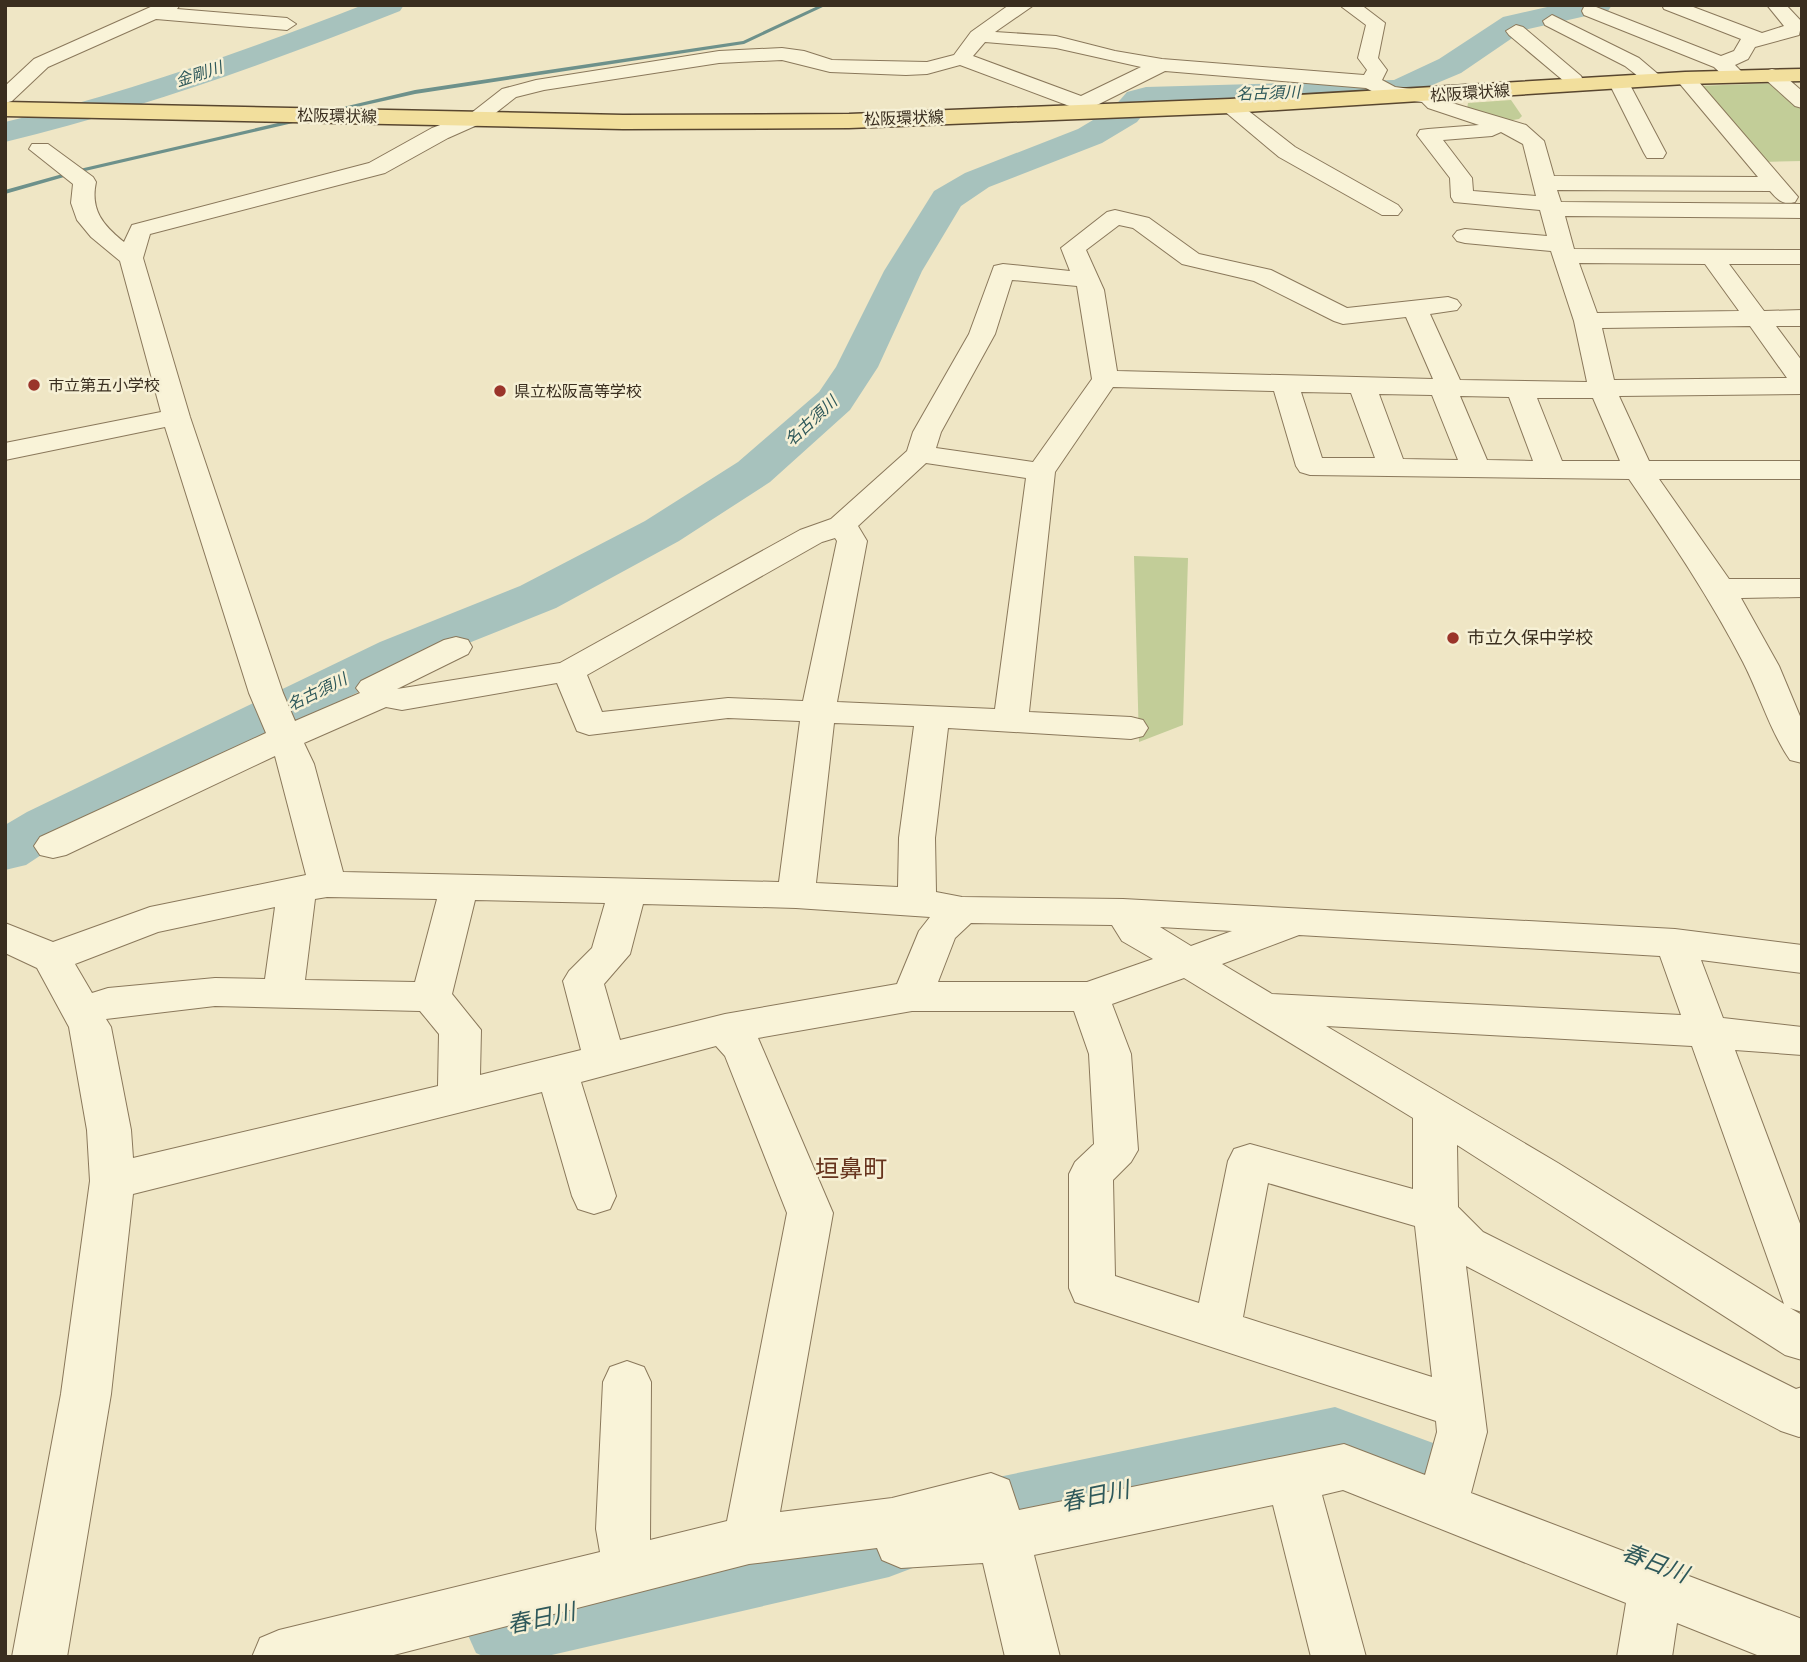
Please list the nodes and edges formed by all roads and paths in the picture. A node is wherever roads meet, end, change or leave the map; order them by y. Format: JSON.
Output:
{"nodes":[{"id":1,"x":1025,"y":5,"type":"edge"},
{"id":2,"x":1356,"y":5,"type":"edge"},
{"id":3,"x":1671,"y":5,"type":"edge"},
{"id":4,"x":1776,"y":5,"type":"edge"},
{"id":5,"x":164,"y":9,"type":"edge"},
{"id":6,"x":1591,"y":11,"type":"dead end"},
{"id":7,"x":1552,"y":21,"type":"dead end"},
{"id":8,"x":287,"y":24,"type":"dead end"},
{"id":9,"x":1516,"y":31,"type":"dead end"},
{"id":10,"x":978,"y":36,"type":"junction"},
{"id":11,"x":1759,"y":39,"type":"junction"},
{"id":12,"x":961,"y":59,"type":"junction"},
{"id":13,"x":1162,"y":65,"type":"junction"},
{"id":14,"x":1728,"y":70,"type":"junction"},
{"id":15,"x":1772,"y":75,"type":"junction"},
{"id":16,"x":1802,"y":75,"type":"edge"},
{"id":17,"x":1685,"y":78,"type":"junction"},
{"id":18,"x":1655,"y":80,"type":"junction"},
{"id":19,"x":1371,"y":82,"type":"junction"},
{"id":20,"x":1619,"y":83,"type":"junction"},
{"id":21,"x":1576,"y":86,"type":"junction"},
{"id":22,"x":1428,"y":96,"type":"junction"},
{"id":23,"x":5,"y":97,"type":"edge"},
{"id":24,"x":1802,"y":102,"type":"edge"},
{"id":25,"x":1230,"y":106,"type":"junction"},
{"id":26,"x":5,"y":109,"type":"edge"},
{"id":27,"x":1088,"y":109,"type":"junction"},
{"id":28,"x":477,"y":118,"type":"junction"},
{"id":29,"x":1518,"y":130,"type":"junction"},
{"id":30,"x":40,"y":149,"type":"dead end"},
{"id":31,"x":1655,"y":153,"type":"dead end"},
{"id":32,"x":1633,"y":162,"type":"dead end"},
{"id":33,"x":1694,"y":162,"type":"dead end"},
{"id":34,"x":1645,"y":184,"type":"junction"},
{"id":35,"x":1711,"y":184,"type":"junction"},
{"id":36,"x":1776,"y":184,"type":"junction"},
{"id":37,"x":1549,"y":199,"type":"junction"},
{"id":38,"x":1390,"y":210,"type":"dead end"},
{"id":39,"x":1666,"y":210,"type":"junction"},
{"id":40,"x":1732,"y":210,"type":"junction"},
{"id":41,"x":1801,"y":212,"type":"edge"},
{"id":42,"x":1465,"y":236,"type":"dead end"},
{"id":43,"x":1563,"y":250,"type":"junction"},
{"id":44,"x":1712,"y":257,"type":"junction"},
{"id":45,"x":1802,"y":257,"type":"edge"},
{"id":46,"x":131,"y":258,"type":"junction"},
{"id":47,"x":1085,"y":278,"type":"junction"},
{"id":48,"x":1448,"y":305,"type":"dead end"},
{"id":49,"x":1415,"y":309,"type":"junction"},
{"id":50,"x":1802,"y":317,"type":"edge"},
{"id":51,"x":1757,"y":318,"type":"junction"},
{"id":52,"x":1587,"y":321,"type":"junction"},
{"id":53,"x":1105,"y":379,"type":"junction"},
{"id":54,"x":1802,"y":380,"type":"edge"},
{"id":55,"x":1285,"y":383,"type":"junction"},
{"id":56,"x":1362,"y":385,"type":"junction"},
{"id":57,"x":1802,"y":386,"type":"edge"},
{"id":58,"x":1443,"y":388,"type":"junction"},
{"id":59,"x":1602,"y":388,"type":"junction"},
{"id":60,"x":1520,"y":390,"type":"junction"},
{"id":61,"x":176,"y":417,"type":"junction"},
{"id":62,"x":5,"y":452,"type":"edge"},
{"id":63,"x":920,"y":454,"type":"junction"},
{"id":64,"x":1392,"y":467,"type":"junction"},
{"id":65,"x":1476,"y":469,"type":"junction"},
{"id":66,"x":1551,"y":470,"type":"junction"},
{"id":67,"x":1638,"y":470,"type":"junction"},
{"id":68,"x":1041,"y":472,"type":"junction"},
{"id":69,"x":1798,"y":476,"type":"edge"},
{"id":70,"x":842,"y":525,"type":"junction"},
{"id":71,"x":1802,"y":588,"type":"edge"},
{"id":72,"x":1720,"y":589,"type":"junction"},
{"id":73,"x":456,"y":647,"type":"dead end"},
{"id":74,"x":569,"y":671,"type":"junction"},
{"id":75,"x":382,"y":696,"type":"junction"},
{"id":76,"x":818,"y":712,"type":"junction"},
{"id":77,"x":1792,"y":716,"type":"edge"},
{"id":78,"x":932,"y":717,"type":"junction"},
{"id":79,"x":1011,"y":720,"type":"junction"},
{"id":80,"x":1131,"y":728,"type":"dead end"},
{"id":81,"x":286,"y":740,"type":"junction"},
{"id":82,"x":1802,"y":752,"type":"edge"},
{"id":83,"x":52,"y":846,"type":"dead end"},
{"id":84,"x":460,"y":886,"type":"junction"},
{"id":85,"x":312,"y":887,"type":"junction"},
{"id":86,"x":628,"y":891,"type":"junction"},
{"id":87,"x":796,"y":895,"type":"junction"},
{"id":88,"x":917,"y":901,"type":"junction"},
{"id":89,"x":962,"y":910,"type":"junction"},
{"id":90,"x":1123,"y":912,"type":"junction"},
{"id":91,"x":1299,"y":922,"type":"junction"},
{"id":92,"x":5,"y":937,"type":"edge"},
{"id":93,"x":1675,"y":943,"type":"junction"},
{"id":94,"x":52,"y":958,"type":"junction"},
{"id":95,"x":1802,"y":959,"type":"edge"},
{"id":96,"x":1192,"y":962,"type":"junction"},
{"id":97,"x":283,"y":992,"type":"junction"},
{"id":98,"x":912,"y":996,"type":"junction"},
{"id":99,"x":431,"y":997,"type":"junction"},
{"id":100,"x":1089,"y":997,"type":"junction"},
{"id":101,"x":1268,"y":1007,"type":"junction"},
{"id":102,"x":82,"y":1011,"type":"junction"},
{"id":103,"x":725,"y":1029,"type":"junction"},
{"id":104,"x":1707,"y":1032,"type":"junction"},
{"id":105,"x":1799,"y":1041,"type":"dead end"},
{"id":106,"x":605,"y":1060,"type":"junction"},
{"id":107,"x":557,"y":1072,"type":"junction"},
{"id":108,"x":458,"y":1097,"type":"junction"},
{"id":109,"x":1434,"y":1109,"type":"junction"},
{"id":110,"x":111,"y":1181,"type":"junction"},
{"id":111,"x":594,"y":1196,"type":"dead end"},
{"id":112,"x":1436,"y":1214,"type":"junction"},
{"id":113,"x":1802,"y":1292,"type":"edge"},
{"id":114,"x":1217,"y":1329,"type":"junction"},
{"id":115,"x":1802,"y":1340,"type":"edge"},
{"id":116,"x":627,"y":1382,"type":"dead end"},
{"id":117,"x":1459,"y":1401,"type":"junction"},
{"id":118,"x":1802,"y":1409,"type":"edge"},
{"id":119,"x":1292,"y":1477,"type":"junction"},
{"id":120,"x":1442,"y":1505,"type":"junction"},
{"id":121,"x":999,"y":1522,"type":"junction"},
{"id":122,"x":749,"y":1540,"type":"junction"},
{"id":123,"x":901,"y":1544,"type":"dead end"},
{"id":124,"x":629,"y":1570,"type":"junction"},
{"id":125,"x":1655,"y":1588,"type":"junction"},
{"id":126,"x":1802,"y":1646,"type":"edge"},
{"id":127,"x":39,"y":1657,"type":"edge"},
{"id":128,"x":279,"y":1657,"type":"edge"},
{"id":129,"x":1032,"y":1657,"type":"edge"},
{"id":130,"x":1339,"y":1657,"type":"edge"},
{"id":131,"x":1644,"y":1657,"type":"edge"}],
"edges":[{"from":1,"to":10,"type":"street"},
{"from":2,"to":19,"type":"street"},
{"from":3,"to":11,"type":"street"},
{"from":4,"to":11,"type":"street"},
{"from":5,"to":8,"type":"street"},
{"from":5,"to":23,"type":"street"},
{"from":6,"to":14,"type":"street"},
{"from":7,"to":18,"type":"street"},
{"from":9,"to":21,"type":"street"},
{"from":10,"to":12,"type":"street"},
{"from":10,"to":13,"type":"street"},
{"from":11,"to":14,"type":"street"},
{"from":12,"to":27,"type":"street"},
{"from":12,"to":28,"type":"street"},
{"from":13,"to":19,"type":"street"},
{"from":13,"to":27,"type":"street"},
{"from":14,"to":15,"type":"main road","name":"松阪環状線"},
{"from":14,"to":17,"type":"main road","name":"松阪環状線"},
{"from":15,"to":16,"type":"main road","name":"松阪環状線"},
{"from":15,"to":24,"type":"street"},
{"from":17,"to":18,"type":"main road","name":"松阪環状線"},
{"from":17,"to":36,"type":"street"},
{"from":18,"to":20,"type":"main road","name":"松阪環状線"},
{"from":19,"to":22,"type":"street"},
{"from":20,"to":21,"type":"main road","name":"松阪環状線"},
{"from":20,"to":31,"type":"street"},
{"from":21,"to":22,"type":"main road","name":"松阪環状線"},
{"from":22,"to":25,"type":"main road","name":"松阪環状線"},
{"from":22,"to":29,"type":"street"},
{"from":25,"to":27,"type":"main road","name":"松阪環状線"},
{"from":25,"to":38,"type":"street"},
{"from":26,"to":28,"type":"main road","name":"松阪環状線"},
{"from":27,"to":28,"type":"main road","name":"松阪環状線"},
{"from":28,"to":46,"type":"street"},
{"from":29,"to":37,"type":"street"},
{"from":29,"to":37,"type":"street"},
{"from":30,"to":46,"type":"street"},
{"from":32,"to":34,"type":"street"},
{"from":33,"to":35,"type":"street"},
{"from":34,"to":35,"type":"street"},
{"from":34,"to":37,"type":"street"},
{"from":34,"to":39,"type":"street"},
{"from":35,"to":36,"type":"street"},
{"from":35,"to":40,"type":"street"},
{"from":36,"to":41,"type":"street"},
{"from":37,"to":39,"type":"street"},
{"from":37,"to":43,"type":"street"},
{"from":39,"to":40,"type":"street"},
{"from":40,"to":41,"type":"street"},
{"from":42,"to":43,"type":"street"},
{"from":43,"to":44,"type":"street"},
{"from":43,"to":52,"type":"street"},
{"from":44,"to":45,"type":"street"},
{"from":44,"to":51,"type":"street"},
{"from":46,"to":61,"type":"street"},
{"from":47,"to":49,"type":"street"},
{"from":47,"to":53,"type":"street"},
{"from":47,"to":63,"type":"street"},
{"from":48,"to":49,"type":"street"},
{"from":49,"to":58,"type":"street"},
{"from":50,"to":51,"type":"street"},
{"from":51,"to":52,"type":"street"},
{"from":51,"to":54,"type":"street"},
{"from":52,"to":59,"type":"street"},
{"from":53,"to":55,"type":"street"},
{"from":53,"to":68,"type":"street"},
{"from":55,"to":56,"type":"street"},
{"from":55,"to":64,"type":"street"},
{"from":56,"to":58,"type":"street"},
{"from":56,"to":64,"type":"street"},
{"from":57,"to":59,"type":"street"},
{"from":58,"to":60,"type":"street"},
{"from":58,"to":65,"type":"street"},
{"from":59,"to":60,"type":"street"},
{"from":59,"to":67,"type":"street"},
{"from":60,"to":66,"type":"street"},
{"from":61,"to":62,"type":"street"},
{"from":61,"to":81,"type":"street"},
{"from":63,"to":68,"type":"street"},
{"from":63,"to":70,"type":"street"},
{"from":64,"to":65,"type":"street"},
{"from":65,"to":66,"type":"street"},
{"from":66,"to":67,"type":"street"},
{"from":67,"to":69,"type":"street"},
{"from":67,"to":72,"type":"street"},
{"from":68,"to":79,"type":"street"},
{"from":70,"to":74,"type":"street"},
{"from":70,"to":76,"type":"street"},
{"from":71,"to":72,"type":"street"},
{"from":72,"to":77,"type":"street"},
{"from":73,"to":75,"type":"street"},
{"from":74,"to":75,"type":"street"},
{"from":74,"to":76,"type":"street"},
{"from":75,"to":81,"type":"street"},
{"from":76,"to":78,"type":"street"},
{"from":76,"to":87,"type":"street"},
{"from":77,"to":82,"type":"street"},
{"from":78,"to":79,"type":"street"},
{"from":78,"to":88,"type":"street"},
{"from":79,"to":80,"type":"street"},
{"from":81,"to":83,"type":"street"},
{"from":81,"to":85,"type":"street"},
{"from":84,"to":85,"type":"street"},
{"from":84,"to":86,"type":"street"},
{"from":84,"to":99,"type":"street"},
{"from":85,"to":94,"type":"street"},
{"from":85,"to":97,"type":"street"},
{"from":86,"to":87,"type":"street"},
{"from":86,"to":106,"type":"street"},
{"from":87,"to":88,"type":"street"},
{"from":88,"to":89,"type":"street"},
{"from":89,"to":90,"type":"street"},
{"from":89,"to":98,"type":"street"},
{"from":90,"to":91,"type":"street"},
{"from":90,"to":96,"type":"street"},
{"from":91,"to":93,"type":"street"},
{"from":91,"to":96,"type":"street"},
{"from":92,"to":94,"type":"street"},
{"from":93,"to":95,"type":"street"},
{"from":93,"to":104,"type":"street"},
{"from":94,"to":102,"type":"street"},
{"from":96,"to":100,"type":"street"},
{"from":96,"to":101,"type":"street"},
{"from":97,"to":99,"type":"street"},
{"from":97,"to":102,"type":"street"},
{"from":98,"to":100,"type":"street"},
{"from":98,"to":103,"type":"street"},
{"from":99,"to":108,"type":"street"},
{"from":100,"to":114,"type":"street"},
{"from":101,"to":104,"type":"street"},
{"from":101,"to":109,"type":"street"},
{"from":102,"to":110,"type":"street"},
{"from":103,"to":106,"type":"street"},
{"from":103,"to":122,"type":"street"},
{"from":104,"to":105,"type":"street"},
{"from":104,"to":113,"type":"street"},
{"from":106,"to":107,"type":"street"},
{"from":107,"to":108,"type":"street"},
{"from":107,"to":111,"type":"street"},
{"from":108,"to":110,"type":"street"},
{"from":109,"to":112,"type":"street"},
{"from":109,"to":115,"type":"street"},
{"from":110,"to":127,"type":"street"},
{"from":112,"to":114,"type":"street"},
{"from":112,"to":117,"type":"street"},
{"from":112,"to":118,"type":"street"},
{"from":114,"to":117,"type":"street"},
{"from":116,"to":124,"type":"street"},
{"from":117,"to":120,"type":"street"},
{"from":119,"to":120,"type":"street"},
{"from":119,"to":121,"type":"street"},
{"from":119,"to":130,"type":"street"},
{"from":120,"to":125,"type":"street"},
{"from":121,"to":122,"type":"street"},
{"from":121,"to":123,"type":"street"},
{"from":121,"to":129,"type":"street"},
{"from":122,"to":124,"type":"street"},
{"from":124,"to":128,"type":"street"},
{"from":125,"to":126,"type":"street"},
{"from":125,"to":131,"type":"street"}]}
